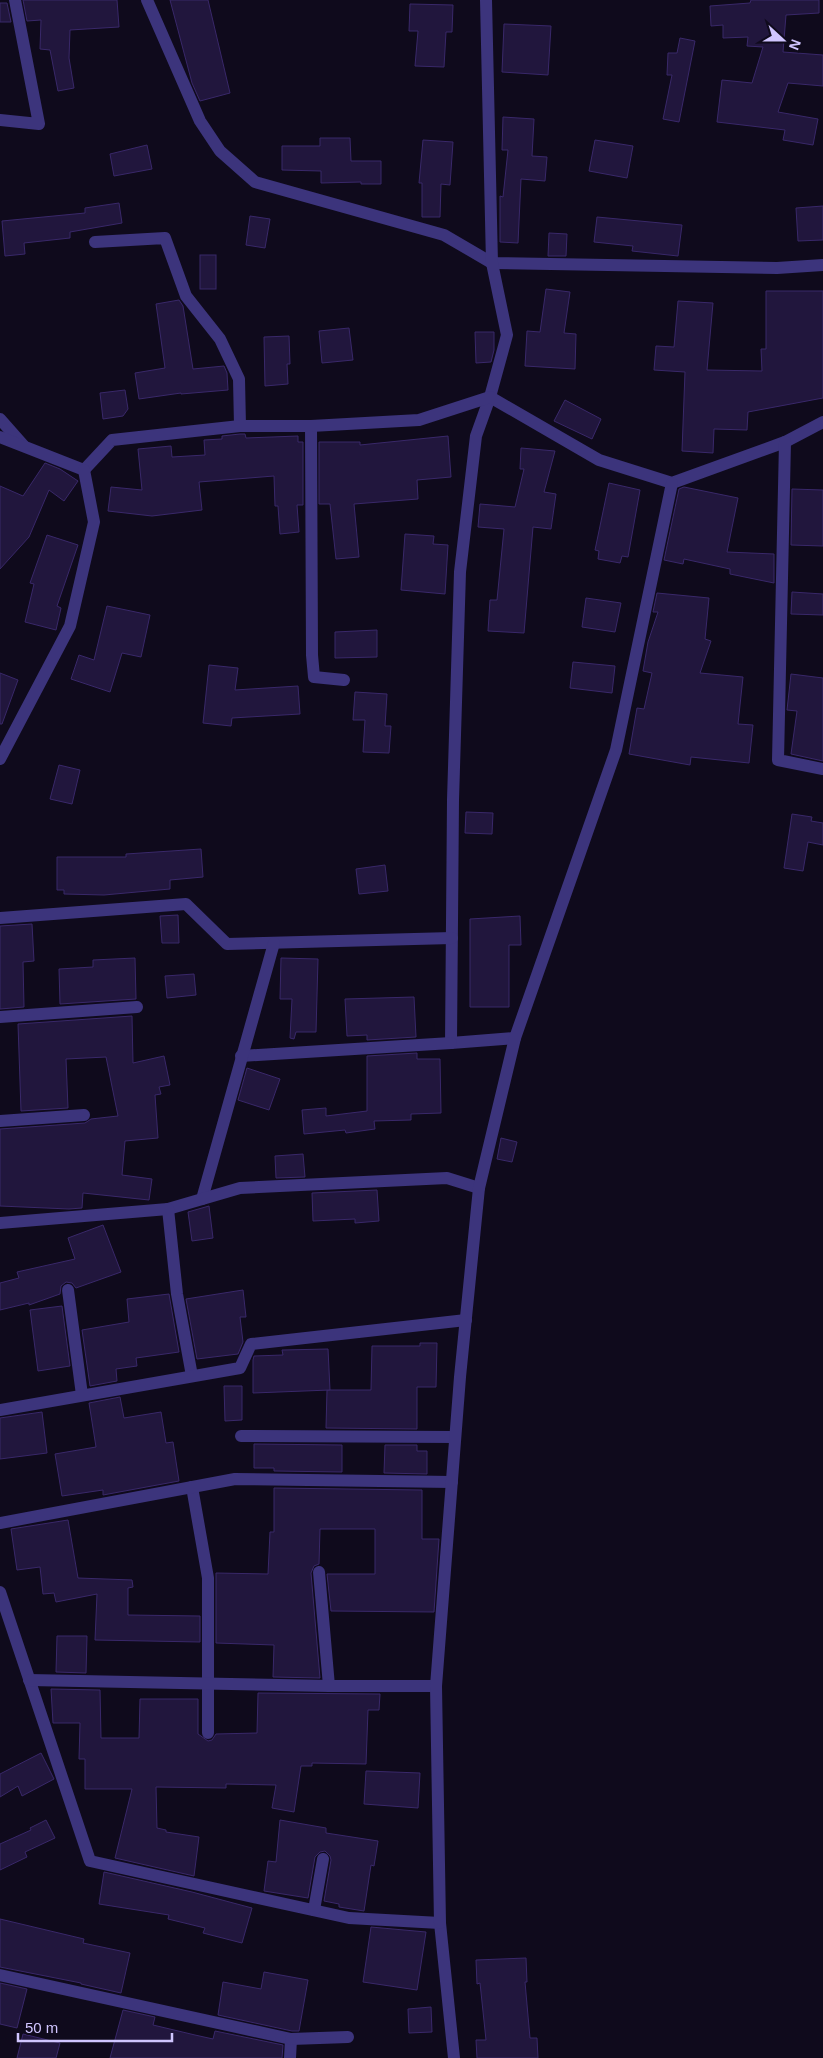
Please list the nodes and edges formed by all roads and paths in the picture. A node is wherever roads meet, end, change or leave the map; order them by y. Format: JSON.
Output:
{"nodes":[{"id":1,"x":15,"y":0,"type":"edge"},
{"id":2,"x":147,"y":0,"type":"edge"},
{"id":3,"x":486,"y":0,"type":"edge"},
{"id":4,"x":0,"y":120,"type":"edge"},
{"id":5,"x":96,"y":242,"type":"dead end"},
{"id":6,"x":492,"y":263,"type":"junction"},
{"id":7,"x":823,"y":266,"type":"edge"},
{"id":8,"x":490,"y":397,"type":"junction"},
{"id":9,"x":0,"y":420,"type":"edge"},
{"id":10,"x":823,"y":422,"type":"edge"},
{"id":11,"x":240,"y":426,"type":"junction"},
{"id":12,"x":311,"y":426,"type":"junction"},
{"id":13,"x":0,"y":437,"type":"edge"},
{"id":14,"x":785,"y":442,"type":"junction"},
{"id":15,"x":24,"y":446,"type":"junction"},
{"id":16,"x":84,"y":470,"type":"junction"},
{"id":17,"x":672,"y":483,"type":"junction"},
{"id":18,"x":344,"y":680,"type":"dead end"},
{"id":19,"x":0,"y":759,"type":"edge"},
{"id":20,"x":823,"y":769,"type":"edge"},
{"id":21,"x":0,"y":918,"type":"edge"},
{"id":22,"x":452,"y":938,"type":"junction"},
{"id":23,"x":274,"y":943,"type":"junction"},
{"id":24,"x":137,"y":1008,"type":"dead end"},
{"id":25,"x":0,"y":1017,"type":"edge"},
{"id":26,"x":516,"y":1038,"type":"junction"},
{"id":27,"x":451,"y":1043,"type":"junction"},
{"id":28,"x":241,"y":1056,"type":"junction"},
{"id":29,"x":84,"y":1115,"type":"dead end"},
{"id":30,"x":0,"y":1121,"type":"edge"},
{"id":31,"x":480,"y":1188,"type":"junction"},
{"id":32,"x":202,"y":1199,"type":"junction"},
{"id":33,"x":168,"y":1209,"type":"junction"},
{"id":34,"x":0,"y":1223,"type":"edge"},
{"id":35,"x":68,"y":1290,"type":"dead end"},
{"id":36,"x":466,"y":1320,"type":"junction"},
{"id":37,"x":192,"y":1376,"type":"junction"},
{"id":38,"x":82,"y":1395,"type":"junction"},
{"id":39,"x":0,"y":1410,"type":"edge"},
{"id":40,"x":242,"y":1436,"type":"dead end"},
{"id":41,"x":455,"y":1437,"type":"junction"},
{"id":42,"x":452,"y":1482,"type":"junction"},
{"id":43,"x":192,"y":1487,"type":"junction"},
{"id":44,"x":0,"y":1523,"type":"edge"},
{"id":45,"x":319,"y":1572,"type":"dead end"},
{"id":46,"x":0,"y":1592,"type":"edge"},
{"id":47,"x":29,"y":1680,"type":"junction"},
{"id":48,"x":208,"y":1682,"type":"junction"},
{"id":49,"x":329,"y":1686,"type":"junction"},
{"id":50,"x":436,"y":1686,"type":"junction"},
{"id":51,"x":208,"y":1733,"type":"dead end"},
{"id":52,"x":322,"y":1859,"type":"dead end"},
{"id":53,"x":314,"y":1910,"type":"junction"},
{"id":54,"x":440,"y":1923,"type":"junction"},
{"id":55,"x":0,"y":1975,"type":"edge"},
{"id":56,"x":348,"y":2037,"type":"dead end"},
{"id":57,"x":291,"y":2038,"type":"junction"},
{"id":58,"x":290,"y":2058,"type":"edge"},
{"id":59,"x":454,"y":2058,"type":"edge"}],
"edges":[{"from":1,"to":4,"type":"street"},
{"from":2,"to":6,"type":"street"},
{"from":3,"to":6,"type":"street"},
{"from":5,"to":11,"type":"street"},
{"from":6,"to":7,"type":"street"},
{"from":6,"to":8,"type":"street"},
{"from":8,"to":12,"type":"street"},
{"from":8,"to":17,"type":"street"},
{"from":8,"to":22,"type":"street"},
{"from":9,"to":15,"type":"street"},
{"from":10,"to":14,"type":"street"},
{"from":11,"to":12,"type":"street"},
{"from":11,"to":16,"type":"street"},
{"from":12,"to":18,"type":"street"},
{"from":13,"to":15,"type":"street"},
{"from":14,"to":17,"type":"street"},
{"from":14,"to":20,"type":"street"},
{"from":15,"to":16,"type":"street"},
{"from":16,"to":19,"type":"street"},
{"from":17,"to":26,"type":"street"},
{"from":21,"to":23,"type":"street"},
{"from":22,"to":23,"type":"street"},
{"from":22,"to":27,"type":"street"},
{"from":23,"to":28,"type":"street"},
{"from":24,"to":25,"type":"street"},
{"from":26,"to":27,"type":"street"},
{"from":26,"to":31,"type":"street"},
{"from":27,"to":28,"type":"street"},
{"from":28,"to":32,"type":"street"},
{"from":29,"to":30,"type":"street"},
{"from":31,"to":32,"type":"street"},
{"from":31,"to":36,"type":"street"},
{"from":32,"to":33,"type":"street"},
{"from":33,"to":34,"type":"street"},
{"from":33,"to":37,"type":"street"},
{"from":35,"to":38,"type":"street"},
{"from":36,"to":37,"type":"street"},
{"from":36,"to":41,"type":"street"},
{"from":37,"to":38,"type":"street"},
{"from":38,"to":39,"type":"street"},
{"from":40,"to":41,"type":"street"},
{"from":41,"to":42,"type":"street"},
{"from":42,"to":43,"type":"street"},
{"from":42,"to":50,"type":"street"},
{"from":43,"to":44,"type":"street"},
{"from":43,"to":48,"type":"street"},
{"from":45,"to":49,"type":"street"},
{"from":46,"to":47,"type":"street"},
{"from":47,"to":48,"type":"street"},
{"from":47,"to":53,"type":"street"},
{"from":48,"to":49,"type":"street"},
{"from":48,"to":51,"type":"street"},
{"from":49,"to":50,"type":"street"},
{"from":50,"to":54,"type":"street"},
{"from":52,"to":53,"type":"street"},
{"from":53,"to":54,"type":"street"},
{"from":54,"to":59,"type":"street"},
{"from":55,"to":57,"type":"street"},
{"from":56,"to":57,"type":"street"},
{"from":57,"to":58,"type":"street"}]}
